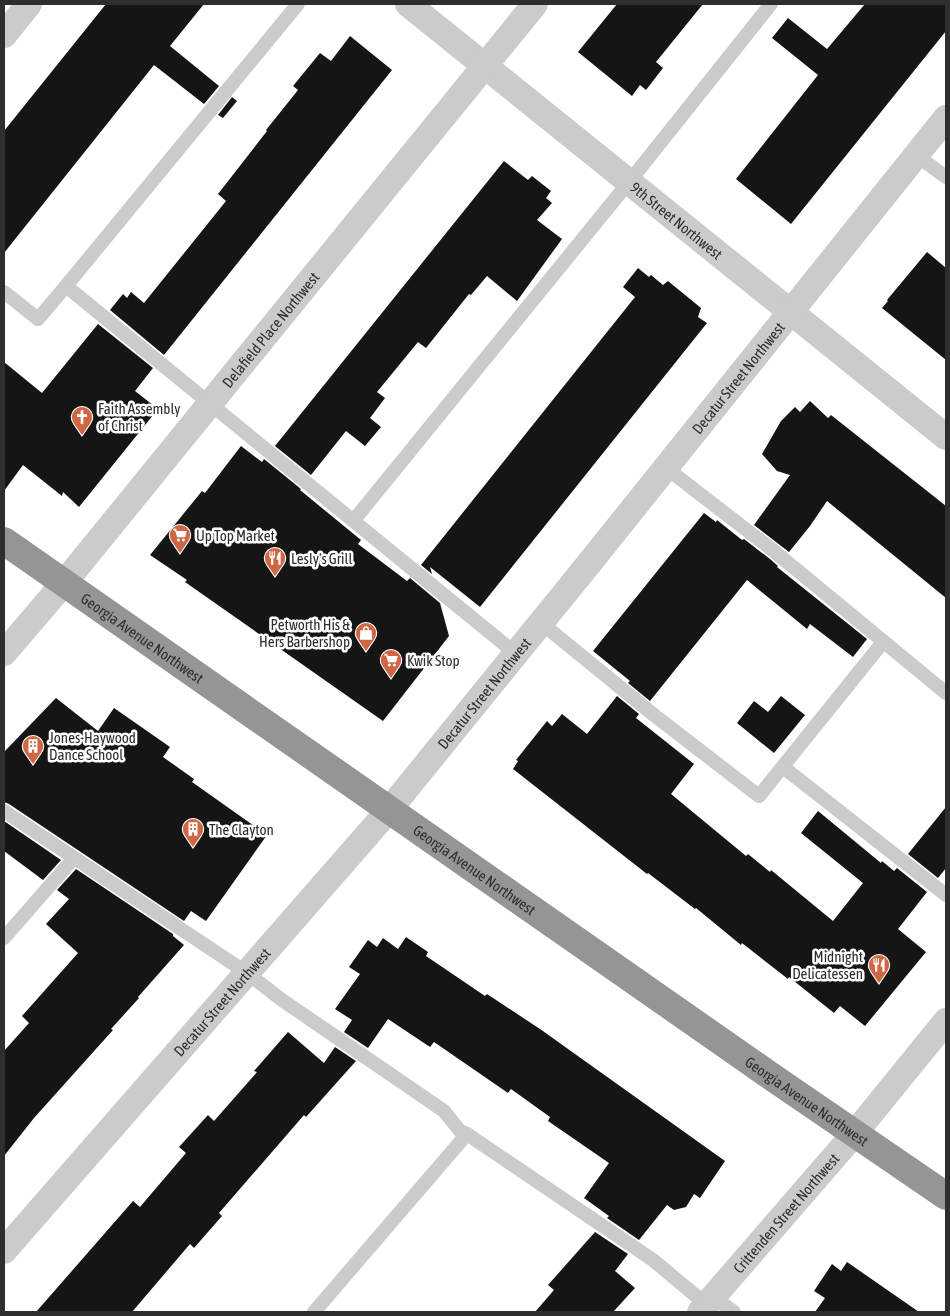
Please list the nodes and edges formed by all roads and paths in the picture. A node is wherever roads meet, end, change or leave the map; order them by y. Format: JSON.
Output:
{"nodes":[{"id":1,"x":29,"y":4,"type":"edge"},
{"id":2,"x":298,"y":4,"type":"edge"},
{"id":3,"x":408,"y":4,"type":"edge"},
{"id":4,"x":535,"y":4,"type":"edge"},
{"id":5,"x":771,"y":4,"type":"edge"},
{"id":6,"x":4,"y":35,"type":"edge"},
{"id":7,"x":485,"y":65,"type":"junction"},
{"id":8,"x":946,"y":118,"type":"edge"},
{"id":9,"x":916,"y":155,"type":"junction"},
{"id":10,"x":946,"y":177,"type":"edge"},
{"id":11,"x":629,"y":182,"type":"junction"},
{"id":12,"x":66,"y":286,"type":"junction"},
{"id":13,"x":4,"y":292,"type":"edge"},
{"id":14,"x":790,"y":312,"type":"junction"},
{"id":15,"x":209,"y":405,"type":"junction"},
{"id":16,"x":946,"y":437,"type":"edge"},
{"id":17,"x":665,"y":467,"type":"junction"},
{"id":18,"x":354,"y":520,"type":"junction"},
{"id":19,"x":4,"y":541,"type":"edge"},
{"id":20,"x":64,"y":583,"type":"junction"},
{"id":21,"x":540,"y":622,"type":"junction"},
{"id":22,"x":883,"y":642,"type":"junction"},
{"id":23,"x":4,"y":653,"type":"edge"},
{"id":24,"x":515,"y":653,"type":"junction"},
{"id":25,"x":946,"y":692,"type":"edge"},
{"id":26,"x":783,"y":767,"type":"junction"},
{"id":27,"x":389,"y":810,"type":"junction"},
{"id":28,"x":4,"y":811,"type":"edge"},
{"id":29,"x":74,"y":858,"type":"junction"},
{"id":30,"x":946,"y":895,"type":"edge"},
{"id":31,"x":4,"y":938,"type":"edge"},
{"id":32,"x":247,"y":973,"type":"junction"},
{"id":33,"x":946,"y":1020,"type":"edge"},
{"id":34,"x":855,"y":1133,"type":"junction"},
{"id":35,"x":467,"y":1134,"type":"junction"},
{"id":36,"x":946,"y":1196,"type":"edge"},
{"id":37,"x":4,"y":1251,"type":"edge"},
{"id":38,"x":713,"y":1307,"type":"edge"},
{"id":39,"x":314,"y":1312,"type":"edge"}],
"edges":[{"from":1,"to":6,"type":"street"},
{"from":2,"to":12,"type":"lane"},
{"from":3,"to":7,"type":"street","name":"9th Street Northwest"},
{"from":4,"to":7,"type":"street","name":"Delafield Place Northwest"},
{"from":5,"to":11,"type":"lane"},
{"from":7,"to":11,"type":"street","name":"9th Street Northwest"},
{"from":7,"to":15,"type":"street","name":"Delafield Place Northwest"},
{"from":8,"to":9,"type":"street","name":"Decatur Street Northwest"},
{"from":9,"to":10,"type":"lane"},
{"from":9,"to":14,"type":"street","name":"Decatur Street Northwest"},
{"from":11,"to":14,"type":"street","name":"9th Street Northwest"},
{"from":11,"to":18,"type":"lane"},
{"from":12,"to":13,"type":"lane"},
{"from":12,"to":15,"type":"lane"},
{"from":14,"to":16,"type":"street","name":"9th Street Northwest"},
{"from":14,"to":17,"type":"street","name":"Decatur Street Northwest"},
{"from":15,"to":18,"type":"lane"},
{"from":15,"to":20,"type":"street","name":"Delafield Place Northwest"},
{"from":17,"to":21,"type":"street","name":"Decatur Street Northwest"},
{"from":17,"to":22,"type":"lane"},
{"from":18,"to":24,"type":"lane"},
{"from":19,"to":20,"type":"highway","name":"Georgia Avenue Northwest"},
{"from":20,"to":23,"type":"street","name":"Delafield Place Northwest"},
{"from":20,"to":27,"type":"highway","name":"Georgia Avenue Northwest"},
{"from":21,"to":24,"type":"street","name":"Decatur Street Northwest"},
{"from":21,"to":26,"type":"lane"},
{"from":22,"to":25,"type":"lane"},
{"from":22,"to":26,"type":"lane"},
{"from":24,"to":27,"type":"street","name":"Decatur Street Northwest"},
{"from":26,"to":30,"type":"lane"},
{"from":27,"to":32,"type":"street","name":"Decatur Street Northwest"},
{"from":27,"to":34,"type":"highway","name":"Georgia Avenue Northwest"},
{"from":28,"to":29,"type":"lane"},
{"from":29,"to":31,"type":"lane"},
{"from":29,"to":32,"type":"lane"},
{"from":32,"to":35,"type":"lane"},
{"from":32,"to":37,"type":"street","name":"Decatur Street Northwest"},
{"from":33,"to":34,"type":"street","name":"Crittenden Street Northwest"},
{"from":34,"to":36,"type":"highway","name":"Georgia Avenue Northwest"},
{"from":34,"to":38,"type":"street","name":"Crittenden Street Northwest"},
{"from":35,"to":38,"type":"lane"},
{"from":35,"to":39,"type":"lane"}]}
